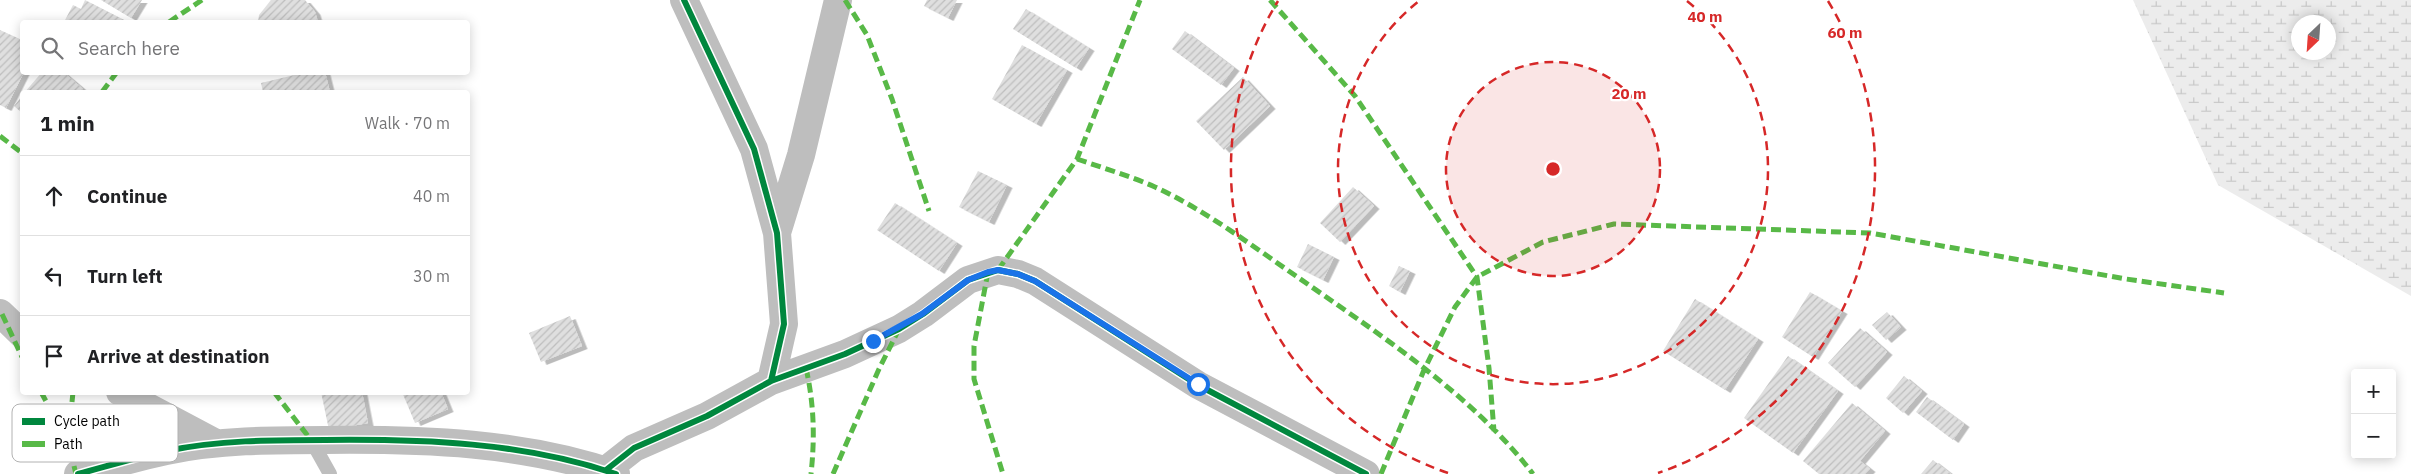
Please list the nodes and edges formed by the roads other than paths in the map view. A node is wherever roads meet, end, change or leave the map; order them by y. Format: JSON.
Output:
{"nodes":[{"id":1,"x":684,"y":0,"type":"edge"},
{"id":2,"x":838,"y":0,"type":"edge"},
{"id":3,"x":777,"y":234,"type":"junction"},
{"id":4,"x":0,"y":313,"type":"edge"},
{"id":5,"x":20,"y":332,"type":"edge"},
{"id":6,"x":771,"y":381,"type":"junction"},
{"id":7,"x":126,"y":395,"type":"edge"},
{"id":8,"x":143,"y":404,"type":"edge"},
{"id":9,"x":178,"y":423,"type":"edge"},
{"id":10,"x":311,"y":440,"type":"junction"},
{"id":11,"x":216,"y":443,"type":"junction"},
{"id":12,"x":178,"y":449,"type":"edge"},
{"id":13,"x":124,"y":462,"type":"edge"},
{"id":14,"x":611,"y":472,"type":"edge"},
{"id":15,"x":78,"y":474,"type":"edge"},
{"id":16,"x":330,"y":474,"type":"edge"},
{"id":17,"x":1366,"y":474,"type":"edge"}],
"edges":[{"from":1,"to":3,"type":"street"},
{"from":2,"to":3,"type":"street"},
{"from":3,"to":6,"type":"street"},
{"from":4,"to":5,"type":"street"},
{"from":6,"to":14,"type":"street"},
{"from":6,"to":17,"type":"street"},
{"from":7,"to":8,"type":"street"},
{"from":9,"to":11,"type":"street"},
{"from":10,"to":11,"type":"street"},
{"from":10,"to":14,"type":"street"},
{"from":10,"to":16,"type":"lane"},
{"from":11,"to":12,"type":"street"},
{"from":13,"to":15,"type":"street"}]}
